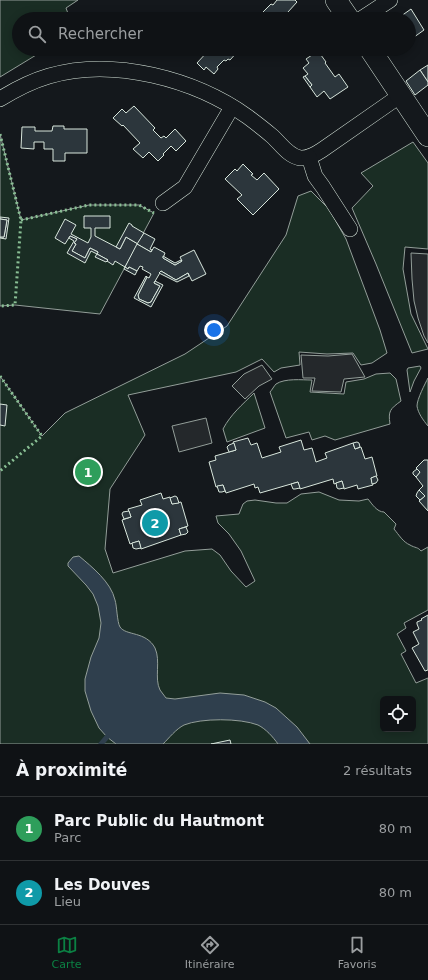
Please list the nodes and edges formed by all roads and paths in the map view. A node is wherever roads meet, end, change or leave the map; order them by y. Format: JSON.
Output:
{"nodes":[{"id":1,"x":336,"y":0,"type":"edge"},
{"id":2,"x":390,"y":0,"type":"edge"},
{"id":3,"x":344,"y":12,"type":"edge"},
{"id":4,"x":371,"y":12,"type":"edge"},
{"id":5,"x":375,"y":56,"type":"edge"},
{"id":6,"x":401,"y":95,"type":"junction"},
{"id":7,"x":0,"y":99,"type":"edge"},
{"id":8,"x":232,"y":107,"type":"junction"},
{"id":9,"x":428,"y":136,"type":"edge"},
{"id":10,"x":309,"y":157,"type":"junction"},
{"id":11,"x":163,"y":204,"type":"dead end"},
{"id":12,"x":350,"y":229,"type":"dead end"}],
"edges":[{"from":1,"to":3,"type":"main road"},
{"from":2,"to":4,"type":"street"},
{"from":5,"to":6,"type":"main road"},
{"from":6,"to":9,"type":"main road"},
{"from":6,"to":10,"type":"street"},
{"from":7,"to":8,"type":"street"},
{"from":8,"to":10,"type":"street"},
{"from":8,"to":11,"type":"street"},
{"from":10,"to":12,"type":"street"}]}
